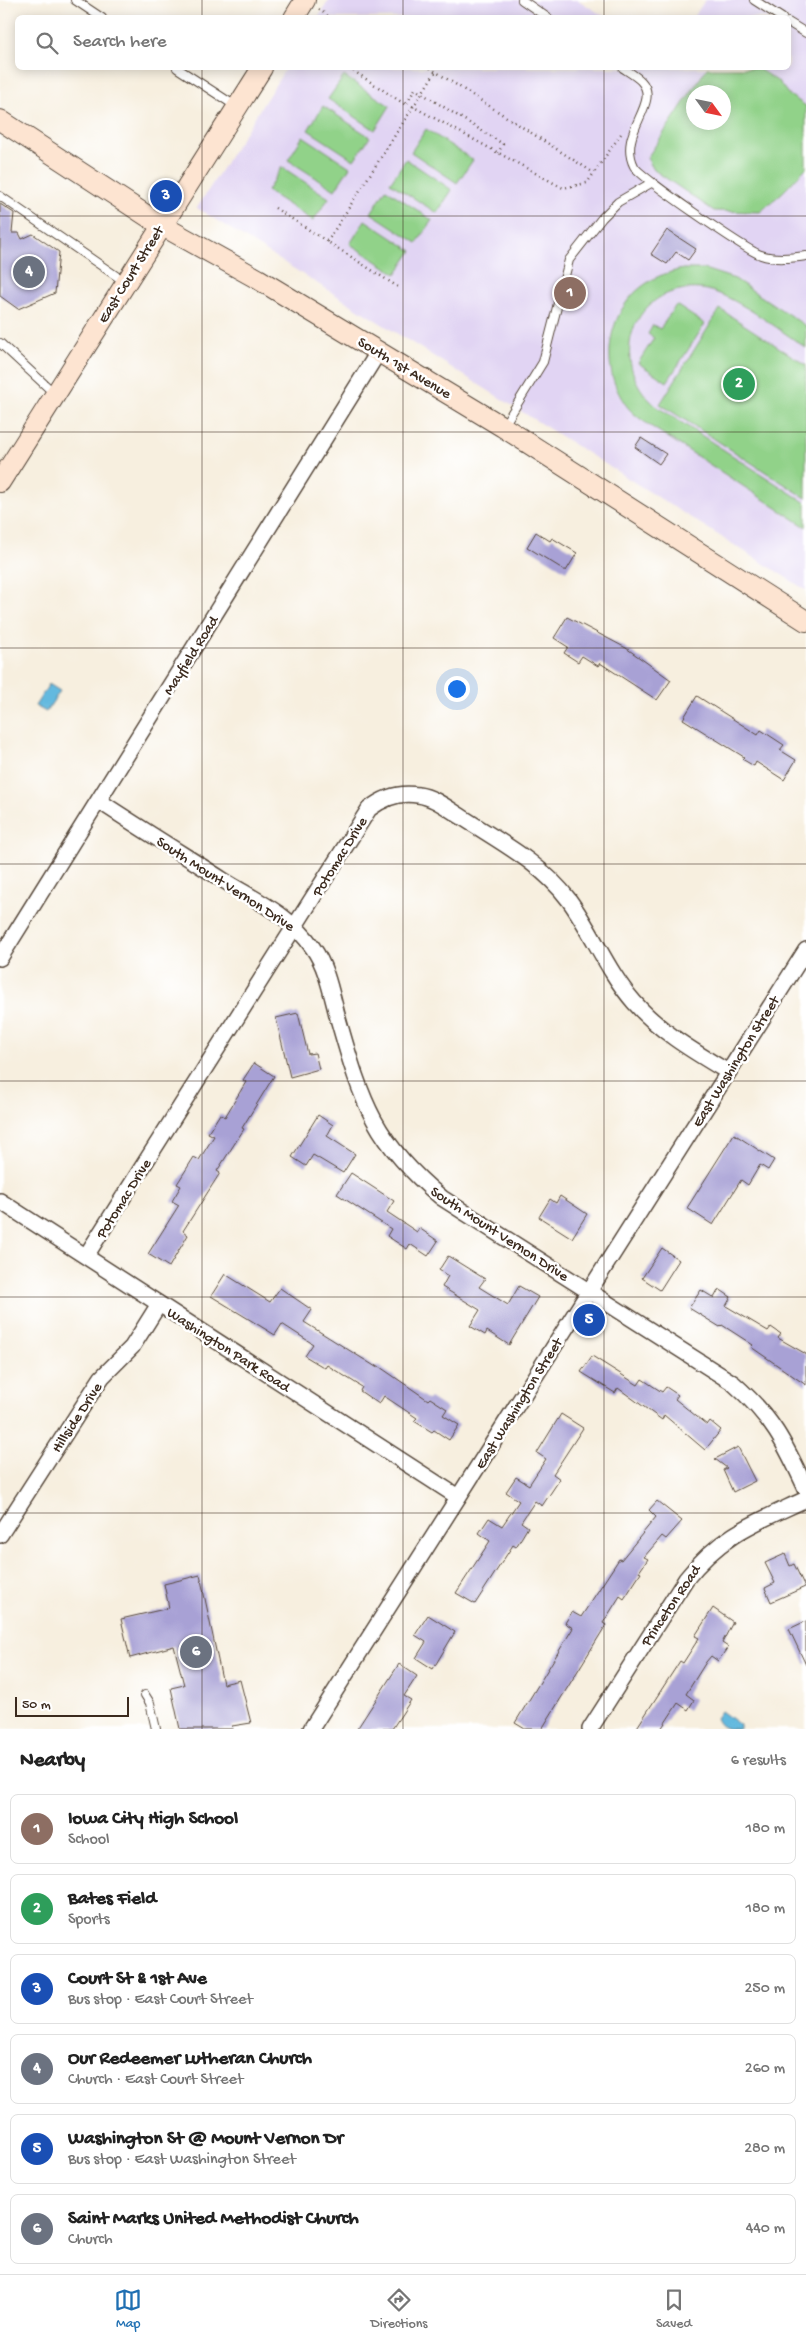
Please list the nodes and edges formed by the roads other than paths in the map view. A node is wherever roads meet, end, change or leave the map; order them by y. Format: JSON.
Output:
{"nodes":[{"id":1,"x":75,"y":0,"type":"edge"},
{"id":2,"x":522,"y":0,"type":"edge"},
{"id":3,"x":754,"y":0,"type":"edge"},
{"id":4,"x":312,"y":5,"type":"edge"},
{"id":5,"x":98,"y":15,"type":"edge"},
{"id":6,"x":298,"y":15,"type":"edge"},
{"id":7,"x":544,"y":15,"type":"edge"},
{"id":8,"x":777,"y":15,"type":"edge"},
{"id":9,"x":791,"y":24,"type":"edge"},
{"id":10,"x":806,"y":33,"type":"edge"},
{"id":11,"x":180,"y":70,"type":"edge"},
{"id":12,"x":261,"y":70,"type":"edge"},
{"id":13,"x":626,"y":70,"type":"edge"},
{"id":14,"x":236,"y":107,"type":"junction"},
{"id":15,"x":0,"y":120,"type":"edge"},
{"id":16,"x":651,"y":184,"type":"junction"},
{"id":17,"x":0,"y":196,"type":"edge"},
{"id":18,"x":161,"y":225,"type":"junction"},
{"id":19,"x":806,"y":256,"type":"edge"},
{"id":20,"x":126,"y":282,"type":"junction"},
{"id":21,"x":0,"y":343,"type":"edge"},
{"id":22,"x":378,"y":351,"type":"junction"},
{"id":23,"x":55,"y":394,"type":"junction"},
{"id":24,"x":503,"y":427,"type":"junction"},
{"id":25,"x":0,"y":482,"type":"edge"},
{"id":26,"x":806,"y":621,"type":"edge"},
{"id":27,"x":99,"y":801,"type":"junction"},
{"id":28,"x":295,"y":926,"type":"junction"},
{"id":29,"x":806,"y":950,"type":"edge"},
{"id":30,"x":0,"y":958,"type":"edge"},
{"id":31,"x":728,"y":1072,"type":"junction"},
{"id":32,"x":2,"y":1206,"type":"edge"},
{"id":33,"x":86,"y":1256,"type":"junction"},
{"id":34,"x":589,"y":1291,"type":"junction"},
{"id":35,"x":159,"y":1304,"type":"junction"},
{"id":36,"x":806,"y":1489,"type":"edge"},
{"id":37,"x":458,"y":1497,"type":"junction"},
{"id":38,"x":806,"y":1499,"type":"edge"},
{"id":39,"x":0,"y":1535,"type":"edge"},
{"id":40,"x":145,"y":1695,"type":"dead end"},
{"id":41,"x":156,"y":1729,"type":"edge"},
{"id":42,"x":311,"y":1729,"type":"edge"},
{"id":43,"x":590,"y":1729,"type":"edge"}],
"edges":[{"from":1,"to":5,"type":"lane"},
{"from":2,"to":7,"type":"lane"},
{"from":3,"to":8,"type":"lane"},
{"from":4,"to":6,"type":"main road"},
{"from":9,"to":10,"type":"lane"},
{"from":11,"to":14,"type":"lane"},
{"from":12,"to":14,"type":"main road","name":"East Court Street"},
{"from":13,"to":16,"type":"lane"},
{"from":14,"to":18,"type":"main road","name":"East Court Street"},
{"from":15,"to":18,"type":"main road","name":"South 1st Avenue"},
{"from":16,"to":19,"type":"lane"},
{"from":16,"to":24,"type":"lane"},
{"from":17,"to":20,"type":"lane"},
{"from":18,"to":20,"type":"main road","name":"East Court Street"},
{"from":18,"to":22,"type":"main road","name":"South 1st Avenue"},
{"from":20,"to":23,"type":"main road","name":"East Court Street"},
{"from":21,"to":23,"type":"lane"},
{"from":22,"to":24,"type":"main road","name":"South 1st Avenue"},
{"from":22,"to":27,"type":"street","name":"Mayfield Road"},
{"from":23,"to":25,"type":"main road","name":"East Court Street"},
{"from":24,"to":26,"type":"main road","name":"South 1st Avenue"},
{"from":27,"to":28,"type":"street","name":"South Mount Vernon Drive"},
{"from":27,"to":30,"type":"street","name":"Mayfield Road"},
{"from":28,"to":31,"type":"street","name":"Potomac Drive"},
{"from":28,"to":33,"type":"street","name":"Potomac Drive"},
{"from":28,"to":34,"type":"street","name":"South Mount Vernon Drive"},
{"from":29,"to":31,"type":"street","name":"East Washington Street"},
{"from":31,"to":34,"type":"street","name":"East Washington Street"},
{"from":32,"to":33,"type":"street","name":"Washington Park Road"},
{"from":33,"to":35,"type":"street","name":"Washington Park Road"},
{"from":34,"to":36,"type":"street","name":"South Mount Vernon Drive"},
{"from":34,"to":37,"type":"street","name":"East Washington Street"},
{"from":35,"to":37,"type":"street","name":"Washington Park Road"},
{"from":35,"to":39,"type":"street","name":"Hillside Drive"},
{"from":37,"to":42,"type":"street","name":"East Washington Street"},
{"from":38,"to":43,"type":"street","name":"Princeton Road"},
{"from":40,"to":41,"type":"lane"}]}
